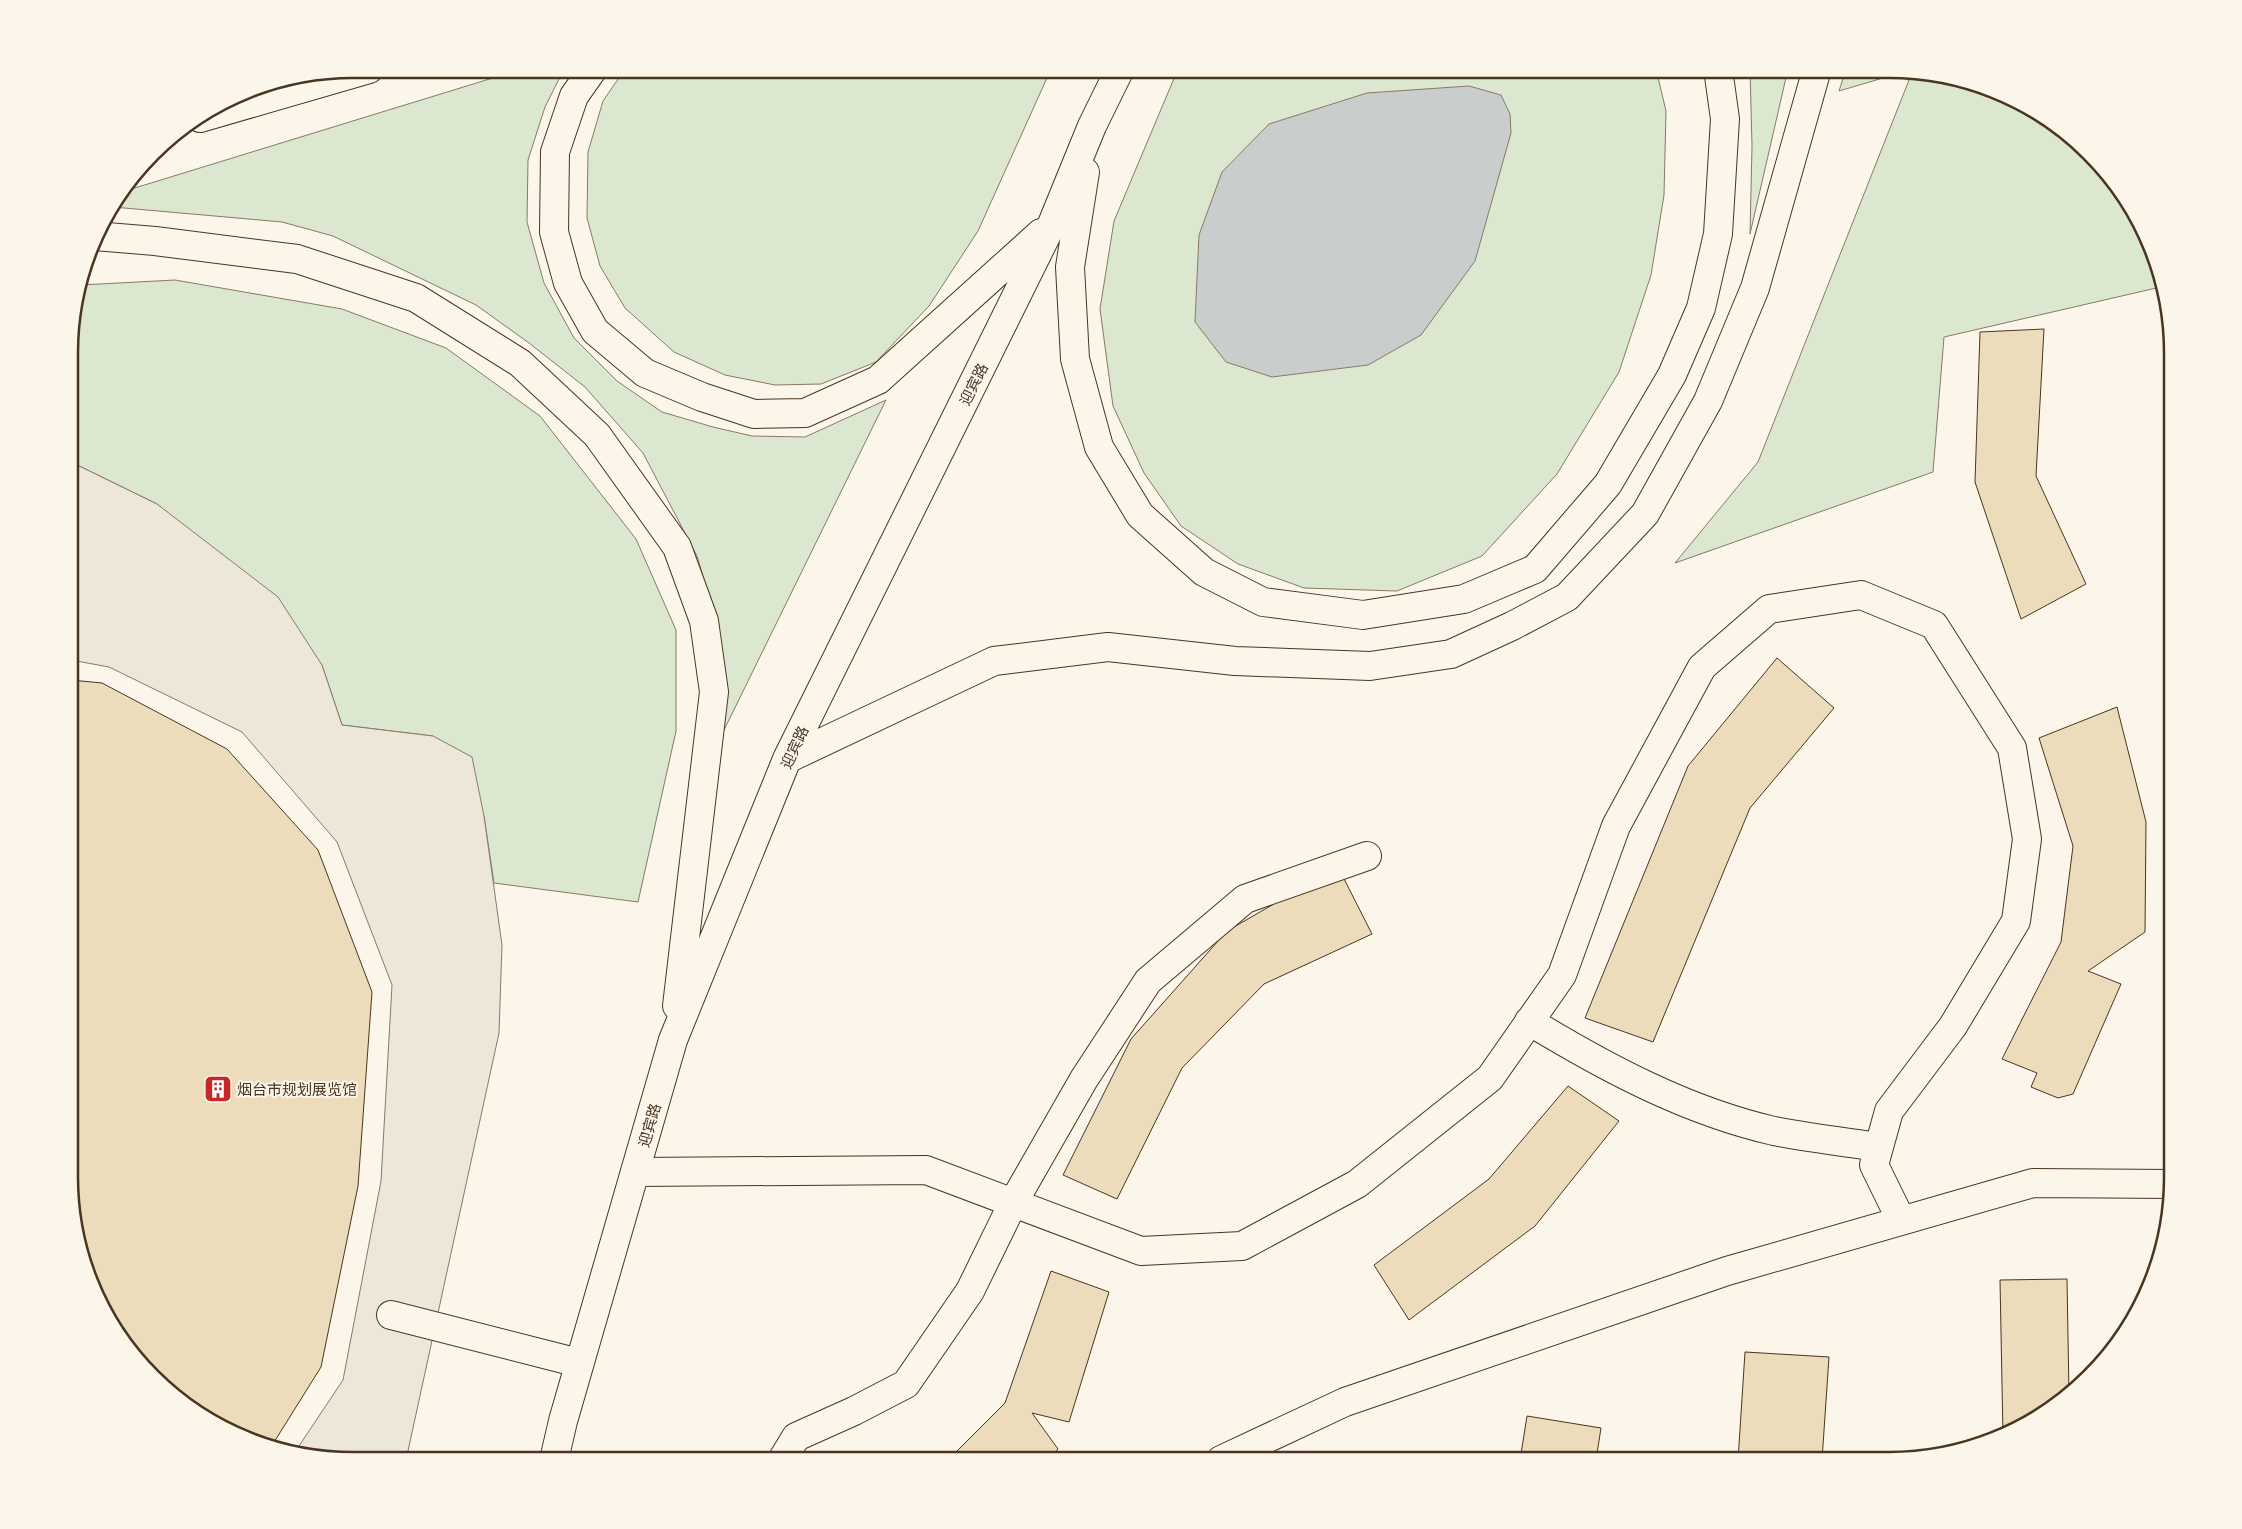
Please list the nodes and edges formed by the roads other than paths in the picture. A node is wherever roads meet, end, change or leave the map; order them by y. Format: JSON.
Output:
{"nodes":[{"id":1,"x":337,"y":78,"type":"edge"},
{"id":2,"x":587,"y":78,"type":"edge"},
{"id":3,"x":1116,"y":78,"type":"edge"},
{"id":4,"x":1719,"y":78,"type":"edge"},
{"id":5,"x":1814,"y":78,"type":"edge"},
{"id":6,"x":217,"y":113,"type":"edge"},
{"id":7,"x":1092,"y":126,"type":"junction"},
{"id":8,"x":1052,"y":224,"type":"junction"},
{"id":9,"x":103,"y":237,"type":"edge"},
{"id":10,"x":788,"y":759,"type":"junction"},
{"id":11,"x":1367,"y":856,"type":"dead end"},
{"id":12,"x":1529,"y":1022,"type":"junction"},
{"id":13,"x":673,"y":1040,"type":"junction"},
{"id":14,"x":1879,"y":1147,"type":"junction"},
{"id":15,"x":635,"y":1172,"type":"junction"},
{"id":16,"x":2164,"y":1184,"type":"edge"},
{"id":17,"x":1013,"y":1203,"type":"junction"},
{"id":18,"x":1901,"y":1220,"type":"junction"},
{"id":19,"x":391,"y":1315,"type":"dead end"},
{"id":20,"x":579,"y":1363,"type":"junction"},
{"id":21,"x":556,"y":1452,"type":"edge"},
{"id":22,"x":787,"y":1452,"type":"edge"},
{"id":23,"x":1238,"y":1452,"type":"edge"}],
"edges":[{"from":1,"to":6,"type":"main road"},
{"from":2,"to":8,"type":"main road"},
{"from":3,"to":7,"type":"main road","name":"迎宾路"},
{"from":4,"to":7,"type":"main road"},
{"from":5,"to":10,"type":"main road"},
{"from":7,"to":8,"type":"main road","name":"迎宾路"},
{"from":8,"to":10,"type":"main road","name":"迎宾路"},
{"from":9,"to":13,"type":"main road"},
{"from":10,"to":13,"type":"main road","name":"迎宾路"},
{"from":11,"to":17,"type":"main road"},
{"from":12,"to":14,"type":"main road"},
{"from":12,"to":14,"type":"main road"},
{"from":12,"to":17,"type":"main road"},
{"from":13,"to":15,"type":"main road","name":"迎宾路"},
{"from":14,"to":18,"type":"main road"},
{"from":15,"to":17,"type":"main road"},
{"from":15,"to":20,"type":"main road","name":"迎宾路"},
{"from":16,"to":18,"type":"main road"},
{"from":17,"to":22,"type":"main road"},
{"from":18,"to":23,"type":"main road"},
{"from":19,"to":20,"type":"main road"},
{"from":20,"to":21,"type":"main road","name":"迎宾路"}]}
